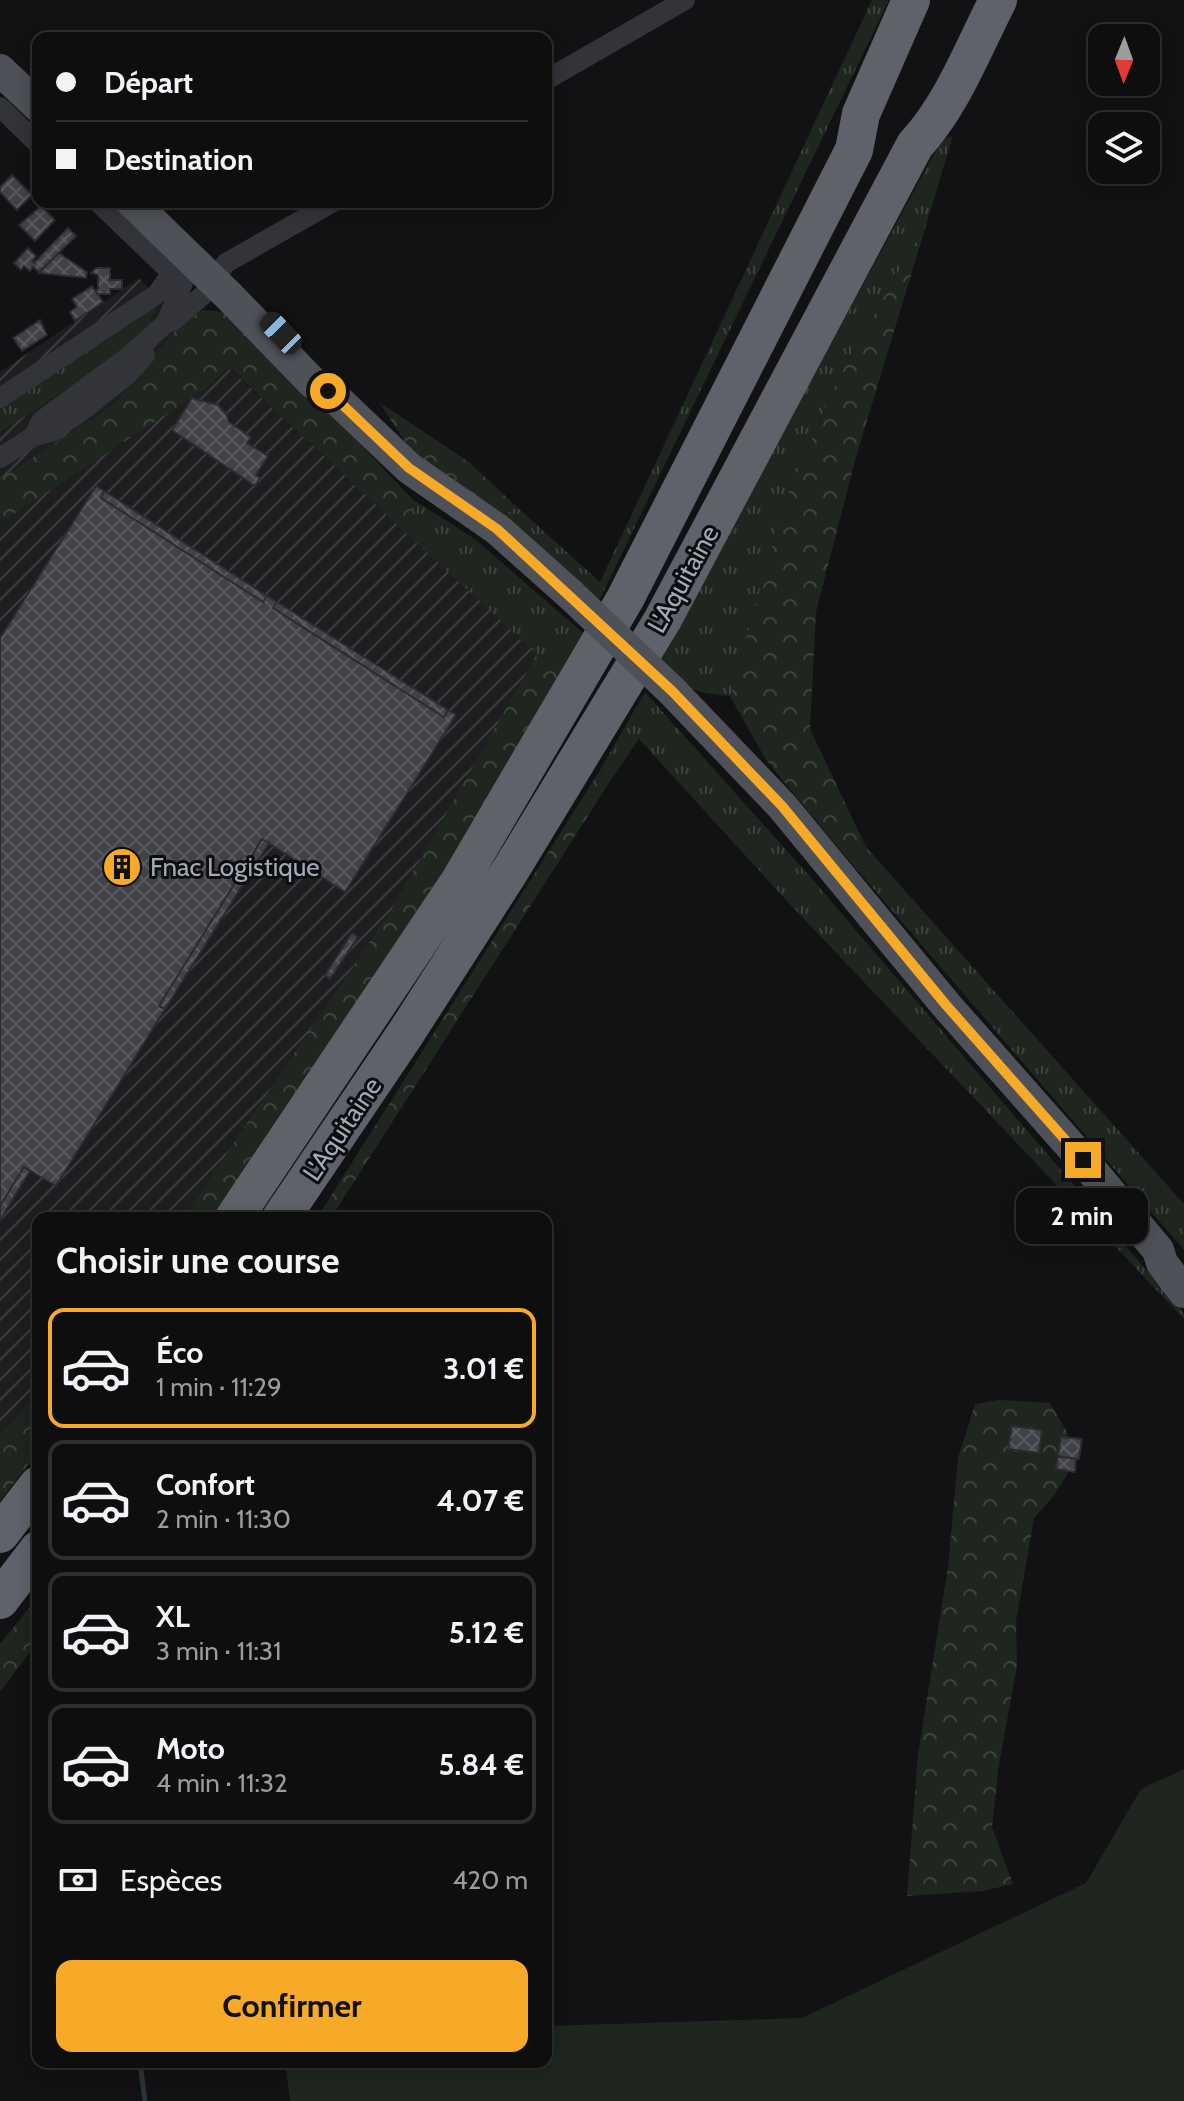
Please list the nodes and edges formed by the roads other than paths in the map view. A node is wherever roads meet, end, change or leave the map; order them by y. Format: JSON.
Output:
{"nodes":[{"id":1,"x":685,"y":0,"type":"edge"},
{"id":2,"x":911,"y":0,"type":"edge"},
{"id":3,"x":933,"y":0,"type":"edge"},
{"id":4,"x":971,"y":0,"type":"edge"},
{"id":5,"x":998,"y":0,"type":"edge"},
{"id":6,"x":0,"y":70,"type":"edge"},
{"id":7,"x":552,"y":77,"type":"edge"},
{"id":8,"x":32,"y":100,"type":"edge"},
{"id":9,"x":0,"y":107,"type":"edge"},
{"id":10,"x":32,"y":138,"type":"edge"},
{"id":11,"x":915,"y":145,"type":"junction"},
{"id":12,"x":854,"y":150,"type":"junction"},
{"id":13,"x":106,"y":208,"type":"edge"},
{"id":14,"x":137,"y":208,"type":"edge"},
{"id":15,"x":150,"y":208,"type":"edge"},
{"id":16,"x":322,"y":208,"type":"edge"},
{"id":17,"x":195,"y":275,"type":"junction"},
{"id":18,"x":328,"y":391,"type":"junction"},
{"id":19,"x":0,"y":398,"type":"edge"},
{"id":20,"x":0,"y":458,"type":"edge"},
{"id":21,"x":238,"y":1212,"type":"edge"},
{"id":22,"x":285,"y":1212,"type":"edge"},
{"id":23,"x":1158,"y":1250,"type":"junction"},
{"id":24,"x":1184,"y":1271,"type":"edge"},
{"id":25,"x":1184,"y":1292,"type":"edge"},
{"id":26,"x":32,"y":1493,"type":"edge"},
{"id":27,"x":0,"y":1534,"type":"edge"},
{"id":28,"x":32,"y":1558,"type":"edge"},
{"id":29,"x":0,"y":1600,"type":"edge"}],
"edges":[{"from":1,"to":7,"type":"street"},
{"from":2,"to":12,"type":"highway","name":"L'Aquitaine"},
{"from":3,"to":12,"type":"highway"},
{"from":4,"to":11,"type":"highway"},
{"from":5,"to":11,"type":"highway","name":"L'Aquitaine"},
{"from":6,"to":8,"type":"main road"},
{"from":9,"to":10,"type":"street"},
{"from":11,"to":22,"type":"highway","name":"L'Aquitaine"},
{"from":12,"to":21,"type":"highway","name":"L'Aquitaine"},
{"from":13,"to":17,"type":"street"},
{"from":14,"to":17,"type":"main road"},
{"from":15,"to":17,"type":"main road"},
{"from":16,"to":17,"type":"street"},
{"from":17,"to":18,"type":"main road"},
{"from":17,"to":18,"type":"main road"},
{"from":17,"to":19,"type":"street"},
{"from":17,"to":20,"type":"street"},
{"from":18,"to":23,"type":"main road","bridge":true},
{"from":23,"to":24,"type":"main road"},
{"from":23,"to":25,"type":"main road"},
{"from":26,"to":27,"type":"highway"},
{"from":28,"to":29,"type":"highway"}]}
